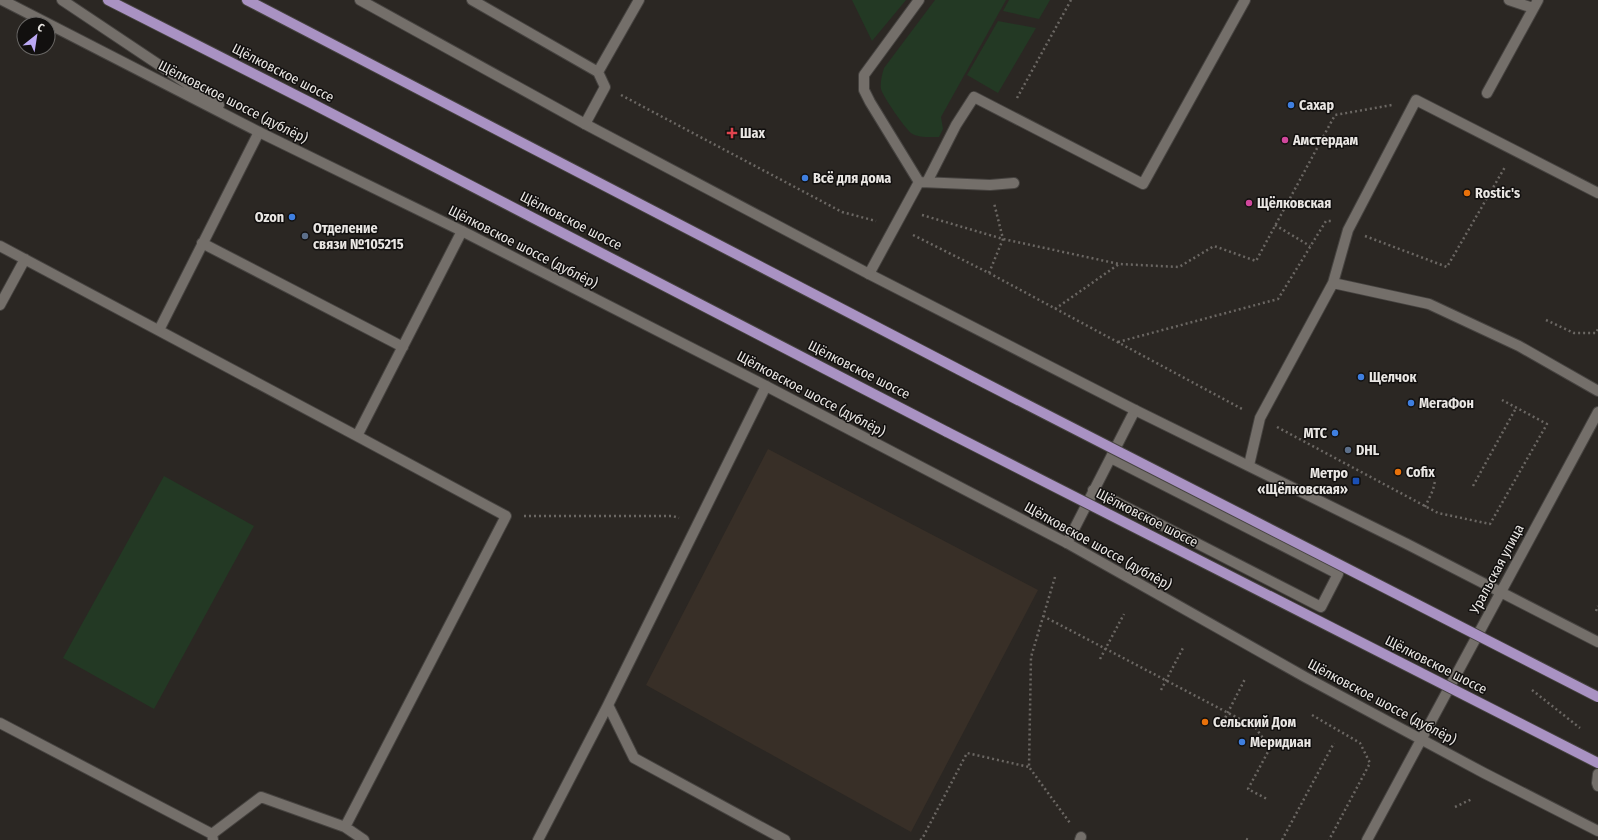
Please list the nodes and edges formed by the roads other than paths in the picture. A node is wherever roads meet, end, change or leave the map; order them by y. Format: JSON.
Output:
{"nodes":[{"id":1,"x":2,"y":0,"type":"edge"},
{"id":2,"x":62,"y":0,"type":"edge"},
{"id":3,"x":108,"y":0,"type":"edge"},
{"id":4,"x":246,"y":0,"type":"edge"},
{"id":5,"x":360,"y":0,"type":"edge"},
{"id":6,"x":472,"y":0,"type":"edge"},
{"id":7,"x":639,"y":0,"type":"edge"},
{"id":8,"x":919,"y":0,"type":"edge"},
{"id":9,"x":1245,"y":0,"type":"edge"},
{"id":10,"x":1509,"y":0,"type":"edge"},
{"id":11,"x":1535,"y":4,"type":"edge"},
{"id":12,"x":598,"y":72,"type":"junction"},
{"id":13,"x":1487,"y":93,"type":"dead end"},
{"id":14,"x":585,"y":124,"type":"junction"},
{"id":15,"x":259,"y":132,"type":"junction"},
{"id":16,"x":923,"y":182,"type":"junction"},
{"id":17,"x":1014,"y":183,"type":"dead end"},
{"id":18,"x":1598,"y":193,"type":"edge"},
{"id":19,"x":462,"y":231,"type":"junction"},
{"id":20,"x":202,"y":243,"type":"junction"},
{"id":21,"x":0,"y":246,"type":"edge"},
{"id":22,"x":25,"y":259,"type":"junction"},
{"id":23,"x":870,"y":274,"type":"junction"},
{"id":24,"x":1333,"y":283,"type":"junction"},
{"id":25,"x":0,"y":305,"type":"edge"},
{"id":26,"x":159,"y":330,"type":"junction"},
{"id":27,"x":403,"y":347,"type":"junction"},
{"id":28,"x":766,"y":386,"type":"junction"},
{"id":29,"x":1598,"y":391,"type":"edge"},
{"id":30,"x":1136,"y":410,"type":"junction"},
{"id":31,"x":1598,"y":412,"type":"edge"},
{"id":32,"x":356,"y":436,"type":"junction"},
{"id":33,"x":1111,"y":458,"type":"junction"},
{"id":34,"x":1248,"y":465,"type":"junction"},
{"id":35,"x":1093,"y":490,"type":"junction"},
{"id":36,"x":1067,"y":543,"type":"junction"},
{"id":37,"x":1501,"y":592,"type":"junction"},
{"id":38,"x":1598,"y":642,"type":"edge"},
{"id":39,"x":1598,"y":697,"type":"edge"},
{"id":40,"x":608,"y":705,"type":"junction"},
{"id":41,"x":0,"y":723,"type":"edge"},
{"id":42,"x":1421,"y":739,"type":"junction"},
{"id":43,"x":1598,"y":763,"type":"edge"},
{"id":44,"x":1598,"y":774,"type":"edge"},
{"id":45,"x":1598,"y":786,"type":"edge"},
{"id":46,"x":345,"y":827,"type":"junction"},
{"id":47,"x":1598,"y":831,"type":"edge"},
{"id":48,"x":213,"y":837,"type":"edge"},
{"id":49,"x":364,"y":840,"type":"edge"},
{"id":50,"x":538,"y":840,"type":"edge"},
{"id":51,"x":786,"y":840,"type":"edge"},
{"id":52,"x":1367,"y":840,"type":"edge"}],
"edges":[{"from":1,"to":15,"type":"main road","name":"Щёлковское шоссе (дублёр)"},
{"from":2,"to":15,"type":"main road"},
{"from":3,"to":43,"type":"main road","name":"Щёлковское шоссе","bridge":true},
{"from":4,"to":39,"type":"main road","bridge":true},
{"from":5,"to":14,"type":"main road"},
{"from":6,"to":12,"type":"main road"},
{"from":7,"to":12,"type":"main road"},
{"from":8,"to":16,"type":"main road"},
{"from":9,"to":16,"type":"main road"},
{"from":10,"to":11,"type":"main road"},
{"from":11,"to":13,"type":"main road"},
{"from":12,"to":14,"type":"main road"},
{"from":14,"to":23,"type":"main road"},
{"from":15,"to":19,"type":"main road","name":"Щёлковское шоссе (дублёр)"},
{"from":15,"to":20,"type":"main road"},
{"from":16,"to":17,"type":"main road"},
{"from":16,"to":23,"type":"main road"},
{"from":18,"to":24,"type":"main road"},
{"from":19,"to":27,"type":"main road"},
{"from":19,"to":28,"type":"main road","name":"Щёлковское шоссе (дублёр)"},
{"from":20,"to":26,"type":"main road"},
{"from":20,"to":27,"type":"main road"},
{"from":21,"to":22,"type":"main road"},
{"from":22,"to":25,"type":"main road"},
{"from":22,"to":26,"type":"main road"},
{"from":23,"to":30,"type":"main road"},
{"from":24,"to":29,"type":"main road"},
{"from":24,"to":34,"type":"main road"},
{"from":26,"to":32,"type":"main road"},
{"from":27,"to":32,"type":"main road"},
{"from":28,"to":36,"type":"main road","name":"Щёлковское шоссе (дублёр)"},
{"from":28,"to":40,"type":"main road"},
{"from":30,"to":33,"type":"main road"},
{"from":30,"to":34,"type":"main road"},
{"from":31,"to":37,"type":"main road","name":"Уральская улица"},
{"from":32,"to":46,"type":"main road"},
{"from":33,"to":35,"type":"main road"},
{"from":33,"to":35,"type":"main road"},
{"from":34,"to":37,"type":"main road"},
{"from":35,"to":36,"type":"main road"},
{"from":36,"to":42,"type":"main road","name":"Щёлковское шоссе (дублёр)"},
{"from":37,"to":38,"type":"main road"},
{"from":37,"to":42,"type":"main road","name":"Уральская улица"},
{"from":40,"to":50,"type":"main road"},
{"from":40,"to":51,"type":"main road"},
{"from":41,"to":48,"type":"main road"},
{"from":42,"to":47,"type":"main road","name":"Щёлковское шоссе (дублёр)"},
{"from":42,"to":52,"type":"main road","name":"Уральская улица"},
{"from":44,"to":45,"type":"main road"},
{"from":46,"to":48,"type":"main road"},
{"from":46,"to":49,"type":"main road"}]}
